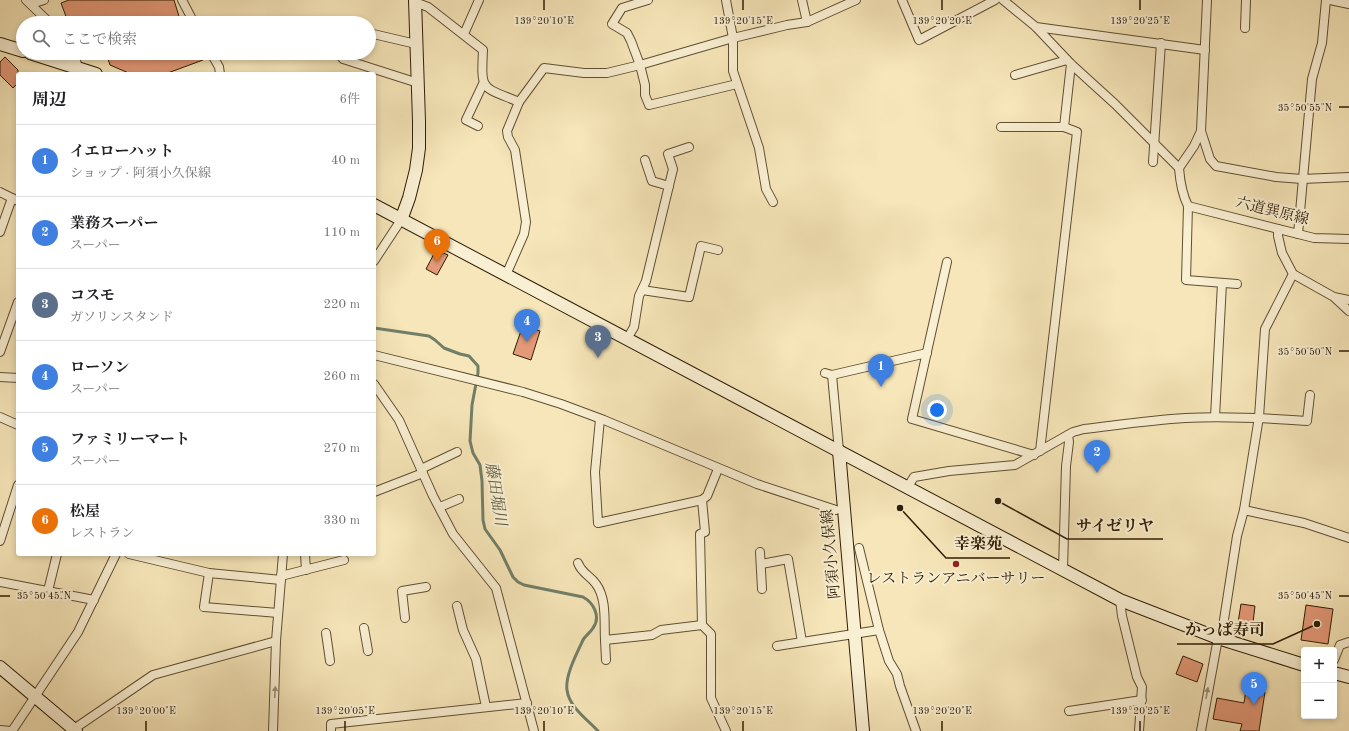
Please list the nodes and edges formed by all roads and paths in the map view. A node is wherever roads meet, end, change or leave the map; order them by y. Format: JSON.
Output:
{"nodes":[{"id":1,"x":44,"y":0,"type":"edge"},
{"id":2,"x":182,"y":0,"type":"edge"},
{"id":3,"x":479,"y":0,"type":"edge"},
{"id":4,"x":648,"y":0,"type":"edge"},
{"id":5,"x":726,"y":0,"type":"edge"},
{"id":6,"x":802,"y":0,"type":"edge"},
{"id":7,"x":856,"y":0,"type":"edge"},
{"id":8,"x":902,"y":0,"type":"edge"},
{"id":9,"x":995,"y":0,"type":"edge"},
{"id":10,"x":1003,"y":0,"type":"edge"},
{"id":11,"x":1207,"y":0,"type":"edge"},
{"id":12,"x":1246,"y":0,"type":"edge"},
{"id":13,"x":1326,"y":0,"type":"edge"},
{"id":14,"x":1330,"y":0,"type":"edge"},
{"id":15,"x":415,"y":1,"type":"edge"},
{"id":16,"x":29,"y":2,"type":"edge"},
{"id":17,"x":1349,"y":4,"type":"edge"},
{"id":18,"x":43,"y":16,"type":"edge"},
{"id":19,"x":190,"y":16,"type":"edge"},
{"id":20,"x":807,"y":22,"type":"junction"},
{"id":21,"x":1036,"y":26,"type":"junction"},
{"id":22,"x":1245,"y":28,"type":"dead end"},
{"id":23,"x":464,"y":34,"type":"junction"},
{"id":24,"x":376,"y":35,"type":"edge"},
{"id":25,"x":733,"y":38,"type":"junction"},
{"id":26,"x":1161,"y":43,"type":"junction"},
{"id":27,"x":0,"y":44,"type":"edge"},
{"id":28,"x":416,"y":44,"type":"junction"},
{"id":29,"x":16,"y":49,"type":"edge"},
{"id":30,"x":1205,"y":50,"type":"junction"},
{"id":31,"x":49,"y":60,"type":"edge"},
{"id":32,"x":76,"y":60,"type":"edge"},
{"id":33,"x":215,"y":60,"type":"edge"},
{"id":34,"x":346,"y":60,"type":"edge"},
{"id":35,"x":1069,"y":62,"type":"junction"},
{"id":36,"x":640,"y":65,"type":"junction"},
{"id":37,"x":79,"y":71,"type":"edge"},
{"id":38,"x":220,"y":72,"type":"edge"},
{"id":39,"x":1015,"y":75,"type":"dead end"},
{"id":40,"x":418,"y":83,"type":"junction"},
{"id":41,"x":484,"y":84,"type":"junction"},
{"id":42,"x":737,"y":84,"type":"junction"},
{"id":43,"x":519,"y":102,"type":"junction"},
{"id":44,"x":478,"y":126,"type":"dead end"},
{"id":45,"x":1001,"y":127,"type":"dead end"},
{"id":46,"x":1064,"y":127,"type":"junction"},
{"id":47,"x":1201,"y":131,"type":"junction"},
{"id":48,"x":1154,"y":144,"type":"junction"},
{"id":49,"x":689,"y":147,"type":"dead end"},
{"id":50,"x":645,"y":160,"type":"dead end"},
{"id":51,"x":1153,"y":162,"type":"dead end"},
{"id":52,"x":1179,"y":168,"type":"junction"},
{"id":53,"x":1349,"y":177,"type":"edge"},
{"id":54,"x":1302,"y":179,"type":"junction"},
{"id":55,"x":669,"y":186,"type":"junction"},
{"id":56,"x":0,"y":192,"type":"edge"},
{"id":57,"x":15,"y":199,"type":"edge"},
{"id":58,"x":772,"y":202,"type":"dead end"},
{"id":59,"x":376,"y":206,"type":"edge"},
{"id":60,"x":1188,"y":206,"type":"junction"},
{"id":61,"x":401,"y":220,"type":"junction"},
{"id":62,"x":1278,"y":229,"type":"junction"},
{"id":63,"x":0,"y":232,"type":"edge"},
{"id":64,"x":1298,"y":234,"type":"junction"},
{"id":65,"x":1349,"y":239,"type":"edge"},
{"id":66,"x":718,"y":250,"type":"dead end"},
{"id":67,"x":376,"y":258,"type":"edge"},
{"id":68,"x":947,"y":262,"type":"dead end"},
{"id":69,"x":1293,"y":274,"type":"junction"},
{"id":70,"x":506,"y":275,"type":"junction"},
{"id":71,"x":1222,"y":283,"type":"junction"},
{"id":72,"x":1237,"y":284,"type":"dead end"},
{"id":73,"x":642,"y":290,"type":"junction"},
{"id":74,"x":1334,"y":297,"type":"junction"},
{"id":75,"x":1349,"y":300,"type":"edge"},
{"id":76,"x":16,"y":308,"type":"edge"},
{"id":77,"x":1349,"y":311,"type":"edge"},
{"id":78,"x":627,"y":339,"type":"junction"},
{"id":79,"x":0,"y":352,"type":"edge"},
{"id":80,"x":927,"y":353,"type":"junction"},
{"id":81,"x":376,"y":355,"type":"edge"},
{"id":82,"x":0,"y":377,"type":"edge"},
{"id":83,"x":16,"y":378,"type":"edge"},
{"id":84,"x":376,"y":387,"type":"edge"},
{"id":85,"x":1310,"y":395,"type":"dead end"},
{"id":86,"x":0,"y":417,"type":"edge"},
{"id":87,"x":1215,"y":417,"type":"junction"},
{"id":88,"x":1259,"y":417,"type":"junction"},
{"id":89,"x":600,"y":419,"type":"junction"},
{"id":90,"x":16,"y":424,"type":"edge"},
{"id":91,"x":1068,"y":435,"type":"junction"},
{"id":92,"x":839,"y":451,"type":"junction"},
{"id":93,"x":457,"y":452,"type":"dead end"},
{"id":94,"x":1037,"y":453,"type":"junction"},
{"id":95,"x":718,"y":469,"type":"junction"},
{"id":96,"x":422,"y":471,"type":"junction"},
{"id":97,"x":907,"y":488,"type":"junction"},
{"id":98,"x":16,"y":490,"type":"edge"},
{"id":99,"x":376,"y":491,"type":"edge"},
{"id":100,"x":459,"y":499,"type":"dead end"},
{"id":101,"x":702,"y":500,"type":"junction"},
{"id":102,"x":440,"y":507,"type":"junction"},
{"id":103,"x":836,"y":510,"type":"dead end"},
{"id":104,"x":1244,"y":510,"type":"junction"},
{"id":105,"x":3,"y":522,"type":"edge"},
{"id":106,"x":1349,"y":538,"type":"edge"},
{"id":107,"x":0,"y":541,"type":"edge"},
{"id":108,"x":859,"y":548,"type":"dead end"},
{"id":109,"x":760,"y":552,"type":"dead end"},
{"id":110,"x":56,"y":556,"type":"edge"},
{"id":111,"x":115,"y":556,"type":"edge"},
{"id":112,"x":137,"y":556,"type":"edge"},
{"id":113,"x":283,"y":556,"type":"edge"},
{"id":114,"x":305,"y":556,"type":"edge"},
{"id":115,"x":344,"y":560,"type":"dead end"},
{"id":116,"x":578,"y":563,"type":"dead end"},
{"id":117,"x":761,"y":564,"type":"junction"},
{"id":118,"x":1063,"y":569,"type":"junction"},
{"id":119,"x":306,"y":570,"type":"junction"},
{"id":120,"x":209,"y":573,"type":"junction"},
{"id":121,"x":281,"y":578,"type":"junction"},
{"id":122,"x":0,"y":582,"type":"edge"},
{"id":123,"x":426,"y":587,"type":"dead end"},
{"id":124,"x":762,"y":589,"type":"dead end"},
{"id":125,"x":48,"y":591,"type":"junction"},
{"id":126,"x":94,"y":600,"type":"junction"},
{"id":127,"x":1120,"y":600,"type":"junction"},
{"id":128,"x":457,"y":606,"type":"dead end"},
{"id":129,"x":278,"y":613,"type":"junction"},
{"id":130,"x":405,"y":618,"type":"dead end"},
{"id":131,"x":702,"y":625,"type":"junction"},
{"id":132,"x":364,"y":628,"type":"dead end"},
{"id":133,"x":878,"y":630,"type":"junction"},
{"id":134,"x":326,"y":634,"type":"dead end"},
{"id":135,"x":855,"y":634,"type":"junction"},
{"id":136,"x":1219,"y":639,"type":"junction"},
{"id":137,"x":604,"y":640,"type":"junction"},
{"id":138,"x":276,"y":641,"type":"junction"},
{"id":139,"x":802,"y":642,"type":"junction"},
{"id":140,"x":1349,"y":642,"type":"edge"},
{"id":141,"x":777,"y":646,"type":"dead end"},
{"id":142,"x":368,"y":651,"type":"dead end"},
{"id":143,"x":1337,"y":652,"type":"edge"},
{"id":144,"x":330,"y":660,"type":"dead end"},
{"id":145,"x":606,"y":660,"type":"dead end"},
{"id":146,"x":1301,"y":664,"type":"edge"},
{"id":147,"x":0,"y":667,"type":"edge"},
{"id":148,"x":1337,"y":674,"type":"edge"},
{"id":149,"x":1349,"y":677,"type":"edge"},
{"id":150,"x":34,"y":696,"type":"junction"},
{"id":151,"x":1142,"y":700,"type":"junction"},
{"id":152,"x":527,"y":703,"type":"junction"},
{"id":153,"x":486,"y":707,"type":"junction"},
{"id":154,"x":1069,"y":711,"type":"dead end"},
{"id":155,"x":0,"y":730,"type":"edge"},
{"id":156,"x":73,"y":730,"type":"edge"},
{"id":157,"x":12,"y":731,"type":"edge"},
{"id":158,"x":273,"y":731,"type":"edge"},
{"id":159,"x":331,"y":731,"type":"edge"},
{"id":160,"x":534,"y":731,"type":"edge"},
{"id":161,"x":726,"y":731,"type":"edge"},
{"id":162,"x":863,"y":731,"type":"edge"},
{"id":163,"x":916,"y":731,"type":"edge"},
{"id":164,"x":1139,"y":731,"type":"edge"},
{"id":165,"x":1201,"y":731,"type":"edge"}],
"edges":[{"from":1,"to":16,"type":"street"},
{"from":2,"to":19,"type":"street"},
{"from":3,"to":23,"type":"street"},
{"from":4,"to":36,"type":"street"},
{"from":5,"to":25,"type":"street"},
{"from":6,"to":20,"type":"street"},
{"from":7,"to":20,"type":"street"},
{"from":8,"to":9,"type":"street"},
{"from":10,"to":21,"type":"street"},
{"from":11,"to":30,"type":"street"},
{"from":12,"to":22,"type":"street"},
{"from":13,"to":54,"type":"street"},
{"from":14,"to":17,"type":"street"},
{"from":15,"to":23,"type":"street"},
{"from":15,"to":28,"type":"street"},
{"from":16,"to":18,"type":"street"},
{"from":20,"to":25,"type":"street"},
{"from":21,"to":26,"type":"street"},
{"from":21,"to":35,"type":"street"},
{"from":23,"to":41,"type":"street"},
{"from":24,"to":28,"type":"street"},
{"from":25,"to":36,"type":"street"},
{"from":25,"to":42,"type":"street"},
{"from":26,"to":30,"type":"street"},
{"from":26,"to":48,"type":"street"},
{"from":27,"to":29,"type":"street"},
{"from":28,"to":40,"type":"street"},
{"from":30,"to":47,"type":"street"},
{"from":31,"to":37,"type":"street"},
{"from":32,"to":37,"type":"street"},
{"from":33,"to":38,"type":"street"},
{"from":34,"to":40,"type":"street"},
{"from":35,"to":39,"type":"street"},
{"from":35,"to":46,"type":"street"},
{"from":35,"to":48,"type":"street"},
{"from":36,"to":42,"type":"street"},
{"from":36,"to":43,"type":"street"},
{"from":40,"to":61,"type":"street"},
{"from":41,"to":43,"type":"street"},
{"from":41,"to":44,"type":"street"},
{"from":42,"to":58,"type":"street"},
{"from":43,"to":70,"type":"street"},
{"from":45,"to":46,"type":"street"},
{"from":46,"to":94,"type":"street"},
{"from":47,"to":52,"type":"street"},
{"from":47,"to":54,"type":"street"},
{"from":48,"to":51,"type":"street"},
{"from":48,"to":52,"type":"street"},
{"from":49,"to":55,"type":"street"},
{"from":50,"to":55,"type":"street"},
{"from":52,"to":60,"type":"street"},
{"from":53,"to":54,"type":"street"},
{"from":54,"to":64,"type":"street"},
{"from":55,"to":73,"type":"street"},
{"from":56,"to":57,"type":"street"},
{"from":57,"to":63,"type":"street"},
{"from":59,"to":61,"type":"street"},
{"from":60,"to":62,"type":"street","name":"六道巽原線"},
{"from":60,"to":71,"type":"street"},
{"from":61,"to":67,"type":"street"},
{"from":61,"to":70,"type":"street"},
{"from":62,"to":64,"type":"street","name":"六道巽原線"},
{"from":62,"to":69,"type":"street"},
{"from":64,"to":65,"type":"street","name":"六道巽原線"},
{"from":66,"to":73,"type":"street"},
{"from":68,"to":80,"type":"street"},
{"from":69,"to":74,"type":"street"},
{"from":69,"to":88,"type":"street"},
{"from":70,"to":78,"type":"street"},
{"from":71,"to":72,"type":"street"},
{"from":71,"to":87,"type":"street"},
{"from":73,"to":78,"type":"street"},
{"from":74,"to":75,"type":"street"},
{"from":74,"to":77,"type":"street"},
{"from":76,"to":79,"type":"street"},
{"from":78,"to":92,"type":"street"},
{"from":80,"to":92,"type":"street","name":"阿須小久保線"},
{"from":80,"to":94,"type":"street"},
{"from":81,"to":89,"type":"street"},
{"from":82,"to":83,"type":"street"},
{"from":84,"to":96,"type":"street"},
{"from":85,"to":88,"type":"street"},
{"from":86,"to":90,"type":"street"},
{"from":87,"to":88,"type":"street"},
{"from":87,"to":91,"type":"street"},
{"from":88,"to":104,"type":"street"},
{"from":89,"to":95,"type":"street"},
{"from":89,"to":101,"type":"street"},
{"from":91,"to":94,"type":"street"},
{"from":91,"to":118,"type":"street"},
{"from":92,"to":97,"type":"street"},
{"from":92,"to":135,"type":"street","name":"阿須小久保線"},
{"from":93,"to":96,"type":"street"},
{"from":94,"to":97,"type":"street"},
{"from":95,"to":101,"type":"street"},
{"from":95,"to":103,"type":"street"},
{"from":96,"to":99,"type":"street"},
{"from":96,"to":102,"type":"street"},
{"from":97,"to":118,"type":"street"},
{"from":98,"to":105,"type":"street"},
{"from":100,"to":102,"type":"street"},
{"from":101,"to":131,"type":"street"},
{"from":102,"to":152,"type":"street"},
{"from":104,"to":106,"type":"street"},
{"from":104,"to":136,"type":"street"},
{"from":105,"to":107,"type":"street"},
{"from":108,"to":133,"type":"street"},
{"from":109,"to":117,"type":"street"},
{"from":110,"to":125,"type":"street"},
{"from":111,"to":126,"type":"street"},
{"from":112,"to":120,"type":"street"},
{"from":113,"to":121,"type":"street"},
{"from":114,"to":119,"type":"street"},
{"from":115,"to":119,"type":"street"},
{"from":116,"to":137,"type":"street"},
{"from":117,"to":124,"type":"street"},
{"from":117,"to":139,"type":"street"},
{"from":118,"to":127,"type":"street"},
{"from":119,"to":121,"type":"street"},
{"from":120,"to":121,"type":"street"},
{"from":120,"to":129,"type":"street"},
{"from":121,"to":129,"type":"street"},
{"from":122,"to":125,"type":"street"},
{"from":123,"to":130,"type":"street"},
{"from":125,"to":126,"type":"street"},
{"from":126,"to":150,"type":"street"},
{"from":127,"to":136,"type":"street"},
{"from":127,"to":151,"type":"street"},
{"from":128,"to":153,"type":"street"},
{"from":129,"to":138,"type":"street"},
{"from":131,"to":137,"type":"street"},
{"from":131,"to":161,"type":"street"},
{"from":132,"to":142,"type":"street"},
{"from":133,"to":135,"type":"street"},
{"from":133,"to":163,"type":"street"},
{"from":134,"to":144,"type":"street"},
{"from":135,"to":139,"type":"street"},
{"from":135,"to":162,"type":"street","name":"阿須小久保線"},
{"from":136,"to":146,"type":"street"},
{"from":165,"to":136,"type":"street","one_way":true},
{"from":137,"to":145,"type":"street"},
{"from":138,"to":156,"type":"street"},
{"from":158,"to":138,"type":"street","one_way":true},
{"from":139,"to":141,"type":"street"},
{"from":140,"to":143,"type":"street"},
{"from":147,"to":150,"type":"street"},
{"from":148,"to":149,"type":"street"},
{"from":150,"to":156,"type":"street"},
{"from":150,"to":157,"type":"street"},
{"from":151,"to":154,"type":"street"},
{"from":151,"to":164,"type":"street"},
{"from":152,"to":153,"type":"street"},
{"from":152,"to":160,"type":"street"},
{"from":153,"to":159,"type":"street"},
{"from":155,"to":157,"type":"street"}]}
